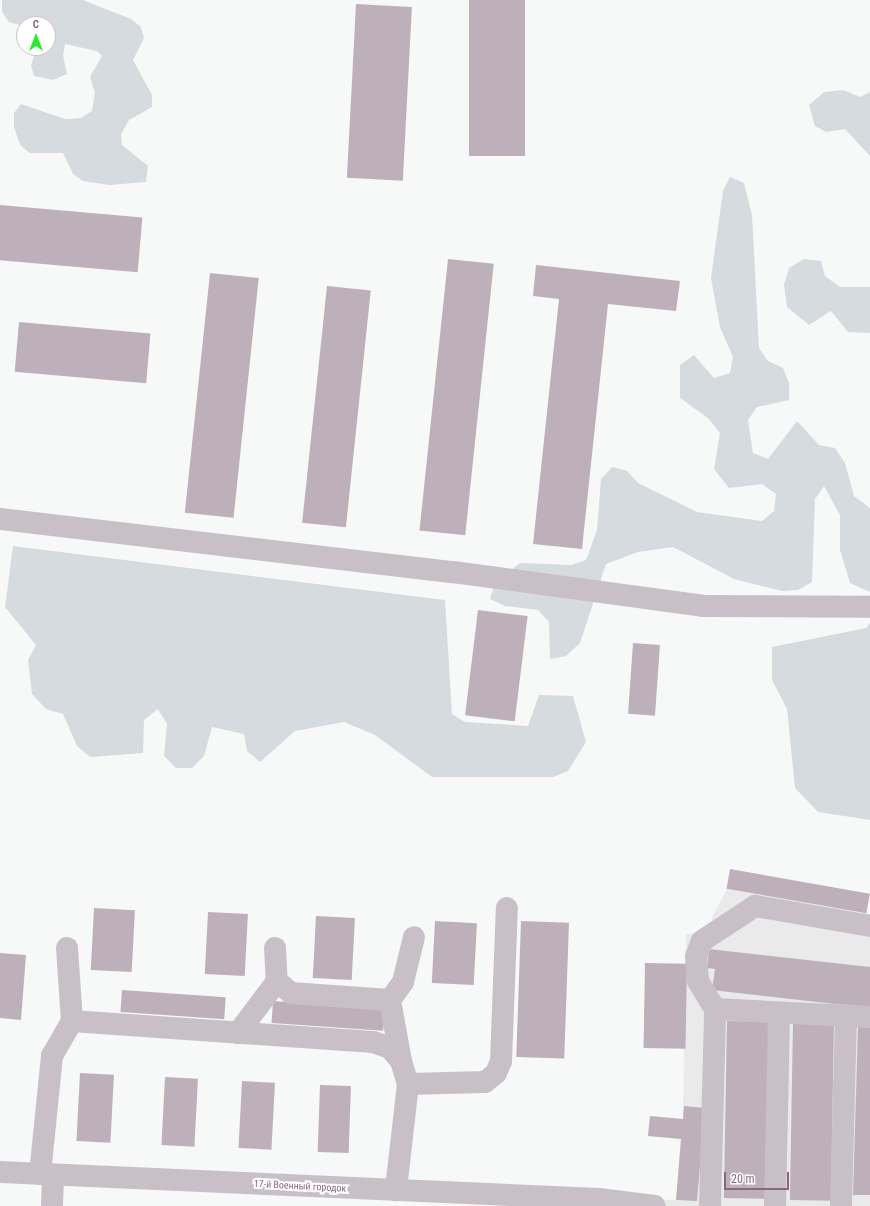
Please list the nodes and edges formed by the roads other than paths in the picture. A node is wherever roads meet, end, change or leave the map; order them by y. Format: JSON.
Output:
{"nodes":[{"id":1,"x":0,"y":519,"type":"edge"},
{"id":2,"x":870,"y":607,"type":"edge"},
{"id":3,"x":507,"y":908,"type":"dead end"},
{"id":4,"x":870,"y":926,"type":"edge"},
{"id":5,"x":414,"y":937,"type":"dead end"},
{"id":6,"x":67,"y":948,"type":"dead end"},
{"id":7,"x":275,"y":948,"type":"dead end"},
{"id":8,"x":277,"y":981,"type":"junction"},
{"id":9,"x":390,"y":1000,"type":"junction"},
{"id":10,"x":715,"y":1009,"type":"junction"},
{"id":11,"x":779,"y":1013,"type":"junction"},
{"id":12,"x":846,"y":1015,"type":"junction"},
{"id":13,"x":870,"y":1017,"type":"edge"},
{"id":14,"x":72,"y":1021,"type":"junction"},
{"id":15,"x":238,"y":1033,"type":"junction"},
{"id":16,"x":401,"y":1061,"type":"junction"},
{"id":17,"x":408,"y":1084,"type":"junction"},
{"id":18,"x":0,"y":1172,"type":"edge"},
{"id":19,"x":46,"y":1174,"type":"junction"},
{"id":20,"x":396,"y":1190,"type":"junction"},
{"id":21,"x":365,"y":1197,"type":"edge"},
{"id":22,"x":52,"y":1206,"type":"edge"},
{"id":23,"x":655,"y":1206,"type":"edge"},
{"id":24,"x":710,"y":1206,"type":"edge"},
{"id":25,"x":774,"y":1206,"type":"edge"},
{"id":26,"x":841,"y":1206,"type":"edge"}],
"edges":[{"from":1,"to":2,"type":"street"},
{"from":3,"to":17,"type":"street"},
{"from":4,"to":10,"type":"street"},
{"from":5,"to":9,"type":"street"},
{"from":6,"to":14,"type":"street"},
{"from":7,"to":8,"type":"street"},
{"from":8,"to":9,"type":"street"},
{"from":8,"to":15,"type":"street"},
{"from":9,"to":16,"type":"street"},
{"from":10,"to":11,"type":"street"},
{"from":10,"to":24,"type":"street"},
{"from":11,"to":12,"type":"street"},
{"from":11,"to":25,"type":"street"},
{"from":12,"to":13,"type":"street"},
{"from":12,"to":26,"type":"street"},
{"from":14,"to":15,"type":"street"},
{"from":14,"to":19,"type":"street"},
{"from":15,"to":16,"type":"street"},
{"from":16,"to":17,"type":"street"},
{"from":17,"to":20,"type":"street"},
{"from":18,"to":19,"type":"street","name":"17-й Военный городок"},
{"from":19,"to":21,"type":"street","name":"17-й Военный городок"},
{"from":19,"to":22,"type":"street"},
{"from":20,"to":21,"type":"street","name":"17-й Военный городок"},
{"from":20,"to":23,"type":"street","name":"17-й Военный городок"}]}
